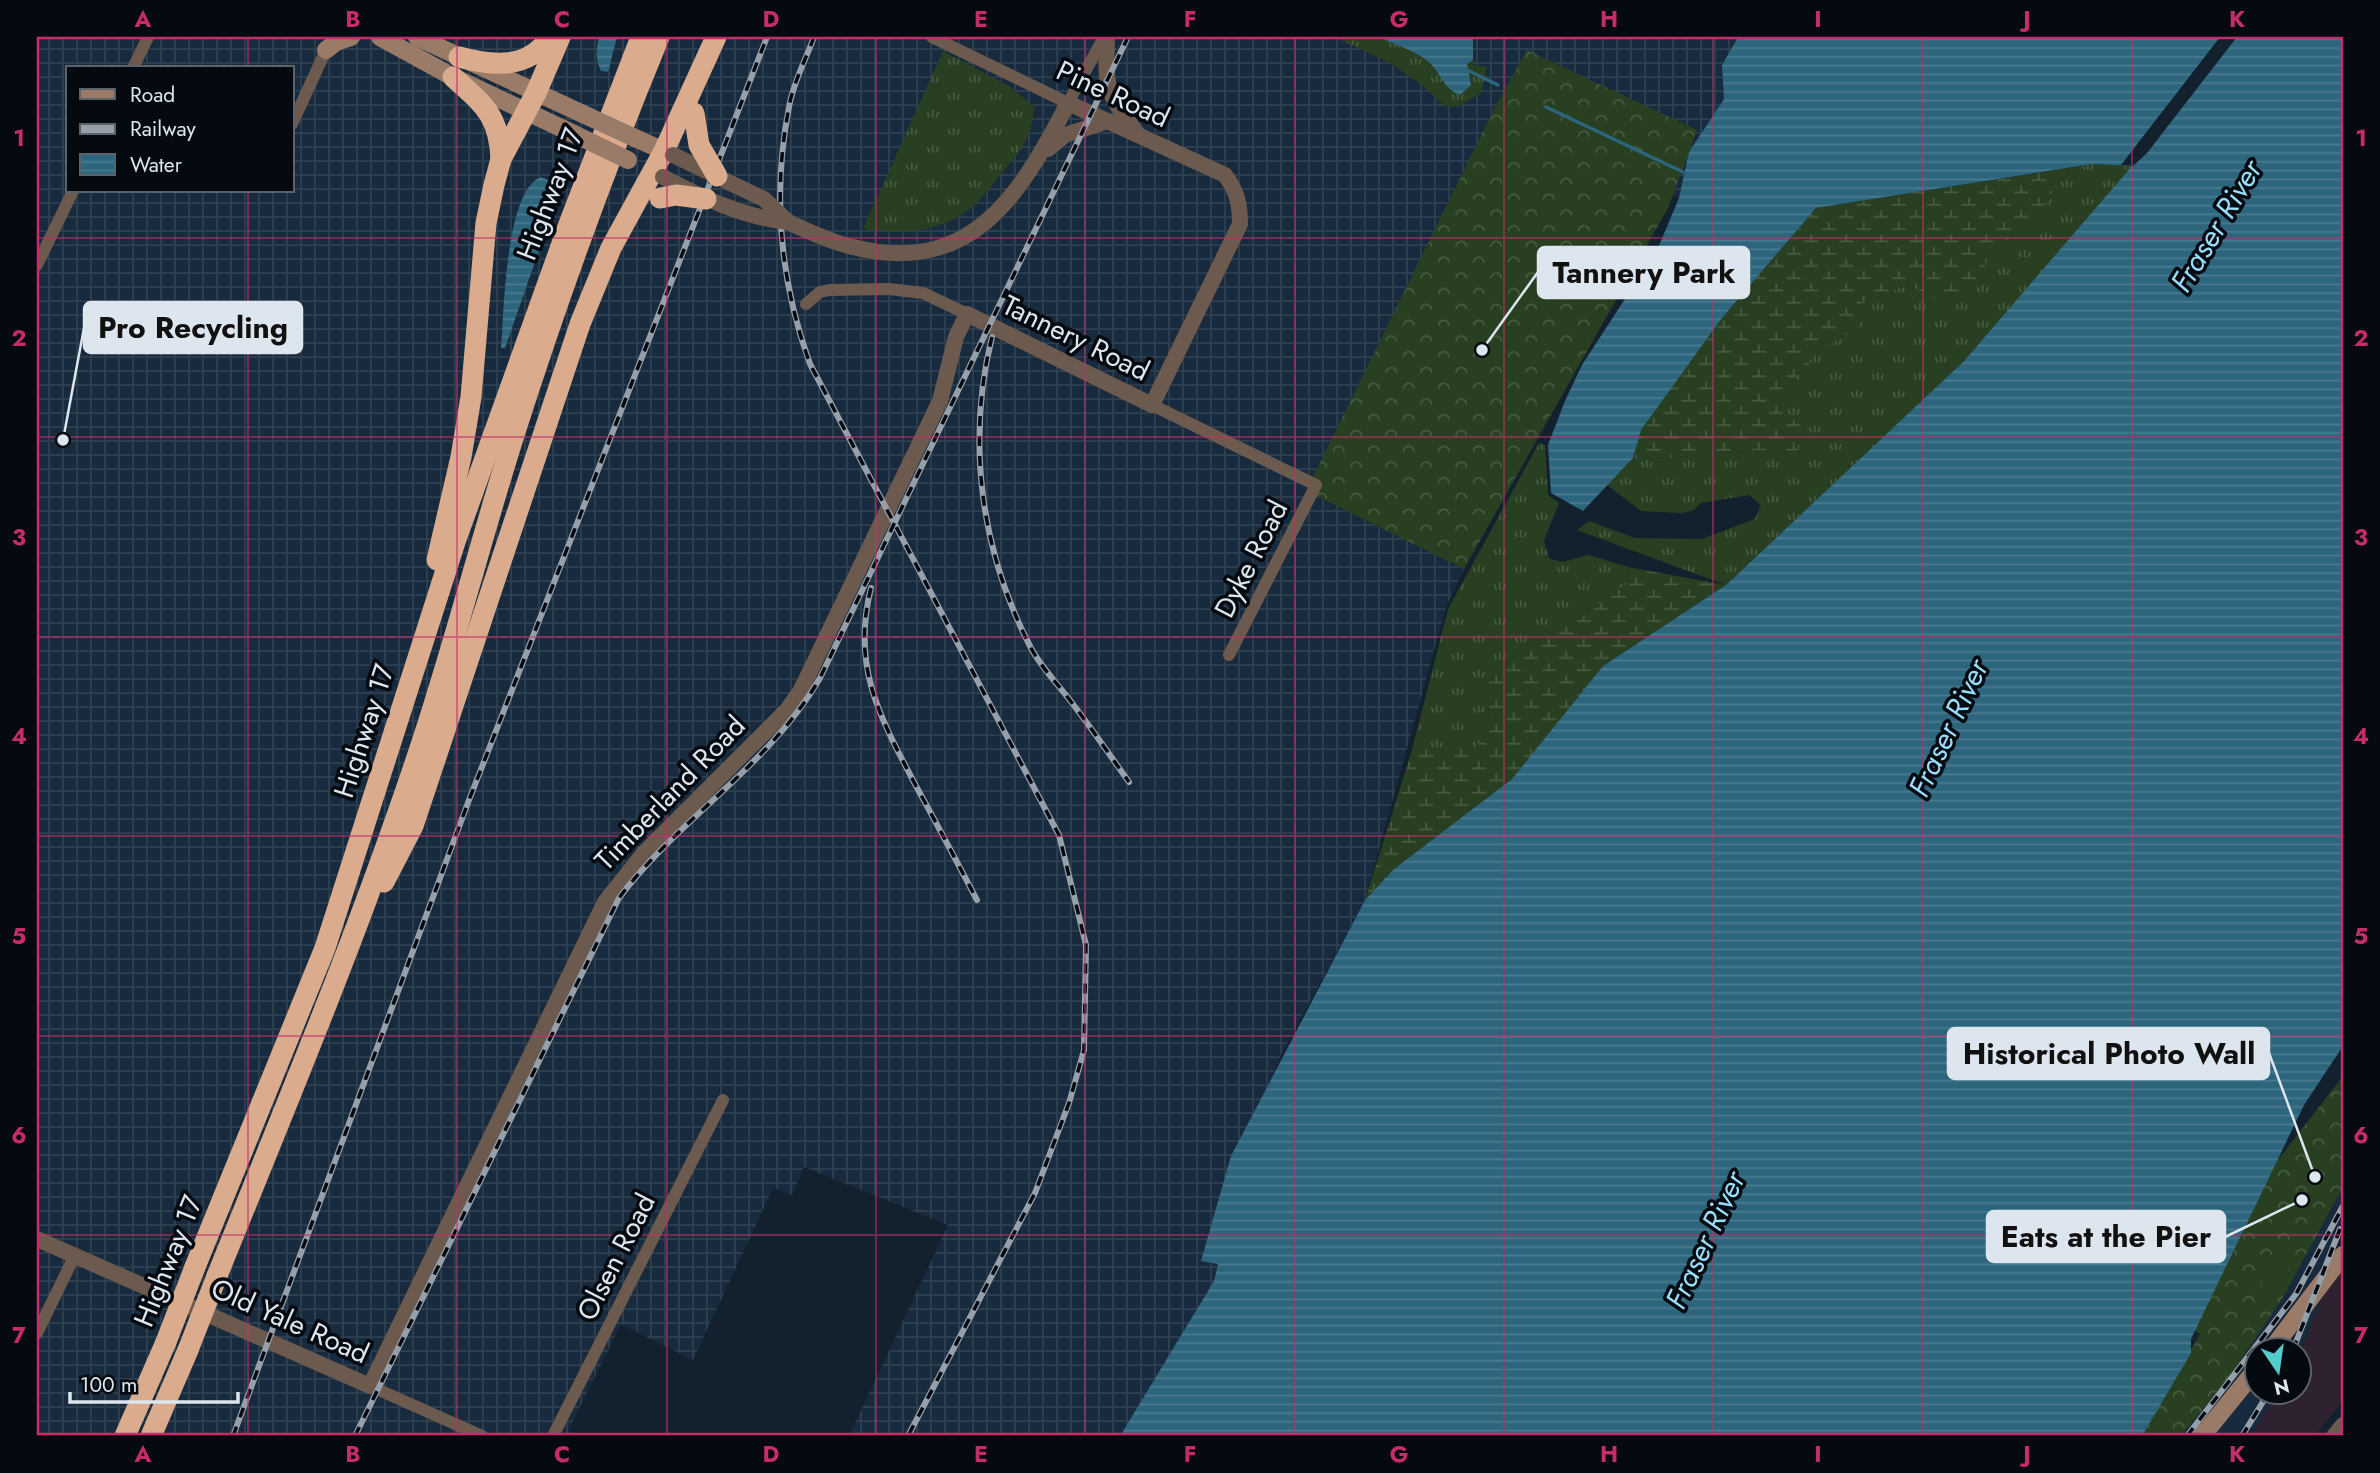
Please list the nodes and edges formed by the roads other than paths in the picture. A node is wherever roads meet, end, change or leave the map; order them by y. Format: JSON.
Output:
{"nodes":[{"id":1,"x":148,"y":37,"type":"edge"},
{"id":2,"x":351,"y":37,"type":"edge"},
{"id":3,"x":365,"y":37,"type":"edge"},
{"id":4,"x":417,"y":37,"type":"edge"},
{"id":5,"x":550,"y":37,"type":"edge"},
{"id":6,"x":560,"y":37,"type":"edge"},
{"id":7,"x":641,"y":37,"type":"edge"},
{"id":8,"x":659,"y":37,"type":"edge"},
{"id":9,"x":716,"y":37,"type":"edge"},
{"id":10,"x":932,"y":37,"type":"edge"},
{"id":11,"x":1105,"y":37,"type":"edge"},
{"id":12,"x":383,"y":39,"type":"edge"},
{"id":13,"x":328,"y":44,"type":"edge"},
{"id":14,"x":134,"y":66,"type":"edge"},
{"id":15,"x":456,"y":67,"type":"junction"},
{"id":16,"x":694,"y":88,"type":"junction"},
{"id":17,"x":531,"y":102,"type":"junction"},
{"id":18,"x":1068,"y":103,"type":"junction"},
{"id":19,"x":294,"y":120,"type":"edge"},
{"id":20,"x":1108,"y":121,"type":"junction"},
{"id":21,"x":1138,"y":134,"type":"junction"},
{"id":22,"x":669,"y":153,"type":"junction"},
{"id":23,"x":1041,"y":155,"type":"junction"},
{"id":24,"x":502,"y":159,"type":"junction"},
{"id":25,"x":657,"y":174,"type":"junction"},
{"id":26,"x":717,"y":176,"type":"junction"},
{"id":27,"x":73,"y":192,"type":"edge"},
{"id":28,"x":706,"y":199,"type":"junction"},
{"id":29,"x":788,"y":222,"type":"junction"},
{"id":30,"x":611,"y":248,"type":"junction"},
{"id":31,"x":37,"y":265,"type":"edge"},
{"id":32,"x":806,"y":304,"type":"dead end"},
{"id":33,"x":967,"y":314,"type":"junction"},
{"id":34,"x":1152,"y":405,"type":"junction"},
{"id":35,"x":1316,"y":485,"type":"joint"},
{"id":36,"x":422,"y":642,"type":"junction"},
{"id":37,"x":1229,"y":655,"type":"dead end"},
{"id":38,"x":346,"y":956,"type":"junction"},
{"id":39,"x":723,"y":1100,"type":"dead end"},
{"id":40,"x":37,"y":1239,"type":"edge"},
{"id":41,"x":75,"y":1255,"type":"junction"},
{"id":42,"x":2343,"y":1255,"type":"edge"},
{"id":43,"x":37,"y":1333,"type":"edge"},
{"id":44,"x":2282,"y":1336,"type":"edge"},
{"id":45,"x":2244,"y":1384,"type":"edge"},
{"id":46,"x":370,"y":1385,"type":"junction"},
{"id":47,"x":2343,"y":1425,"type":"edge"},
{"id":48,"x":125,"y":1436,"type":"edge"},
{"id":49,"x":151,"y":1436,"type":"edge"},
{"id":50,"x":482,"y":1436,"type":"edge"},
{"id":51,"x":553,"y":1436,"type":"edge"},
{"id":52,"x":2202,"y":1436,"type":"edge"},
{"id":53,"x":2334,"y":1436,"type":"edge"}],
"edges":[{"from":1,"to":14,"type":"street"},
{"from":2,"to":13,"type":"main road"},
{"from":3,"to":12,"type":"main road"},
{"from":4,"to":15,"type":"main road"},
{"from":5,"to":15,"type":"highway"},
{"from":6,"to":17,"type":"highway"},
{"from":7,"to":36,"type":"highway","name":"Highway 17"},
{"from":8,"to":38,"type":"highway","name":"Highway 17"},
{"from":9,"to":16,"type":"highway"},
{"from":10,"to":18,"type":"street","name":"Pine Road"},
{"from":11,"to":18,"type":"street"},
{"from":11,"to":21,"type":"street"},
{"from":12,"to":15,"type":"main road"},
{"from":13,"to":19,"type":"street"},
{"from":15,"to":17,"type":"main road"},
{"from":15,"to":24,"type":"highway"},
{"from":16,"to":22,"type":"highway"},
{"from":16,"to":26,"type":"highway","bridge":true},
{"from":17,"to":22,"type":"main road","bridge":true},
{"from":17,"to":24,"type":"highway"},
{"from":17,"to":25,"type":"main road","bridge":true},
{"from":18,"to":20,"type":"street","name":"Pine Road"},
{"from":18,"to":23,"type":"street"},
{"from":20,"to":21,"type":"street","name":"Pine Road"},
{"from":20,"to":23,"type":"street"},
{"from":21,"to":34,"type":"street","name":"Pine Road"},
{"from":22,"to":25,"type":"highway"},
{"from":22,"to":26,"type":"street","bridge":true},
{"from":23,"to":29,"type":"street"},
{"from":24,"to":36,"type":"highway"},
{"from":25,"to":28,"type":"street","bridge":true},
{"from":25,"to":30,"type":"highway"},
{"from":26,"to":29,"type":"street","bridge":true},
{"from":27,"to":31,"type":"street"},
{"from":28,"to":29,"type":"street","bridge":true},
{"from":28,"to":30,"type":"highway","bridge":true},
{"from":30,"to":38,"type":"highway"},
{"from":32,"to":33,"type":"street","name":"Tannery Road"},
{"from":33,"to":34,"type":"street","name":"Tannery Road"},
{"from":33,"to":46,"type":"street","name":"Timberland Road"},
{"from":34,"to":35,"type":"street","name":"Tannery Road"},
{"from":35,"to":37,"type":"street","name":"Dyke Road"},
{"from":36,"to":48,"type":"highway","name":"Highway 17","bridge":true},
{"from":38,"to":49,"type":"highway","name":"Highway 17","bridge":true},
{"from":39,"to":51,"type":"street","name":"Olsen Road"},
{"from":40,"to":41,"type":"street","name":"Old Yale Road"},
{"from":41,"to":43,"type":"street"},
{"from":41,"to":46,"type":"street","name":"Old Yale Road"},
{"from":42,"to":44,"type":"main road"},
{"from":45,"to":52,"type":"main road"},
{"from":46,"to":50,"type":"street","name":"Old Yale Road"},
{"from":47,"to":53,"type":"street"}]}
